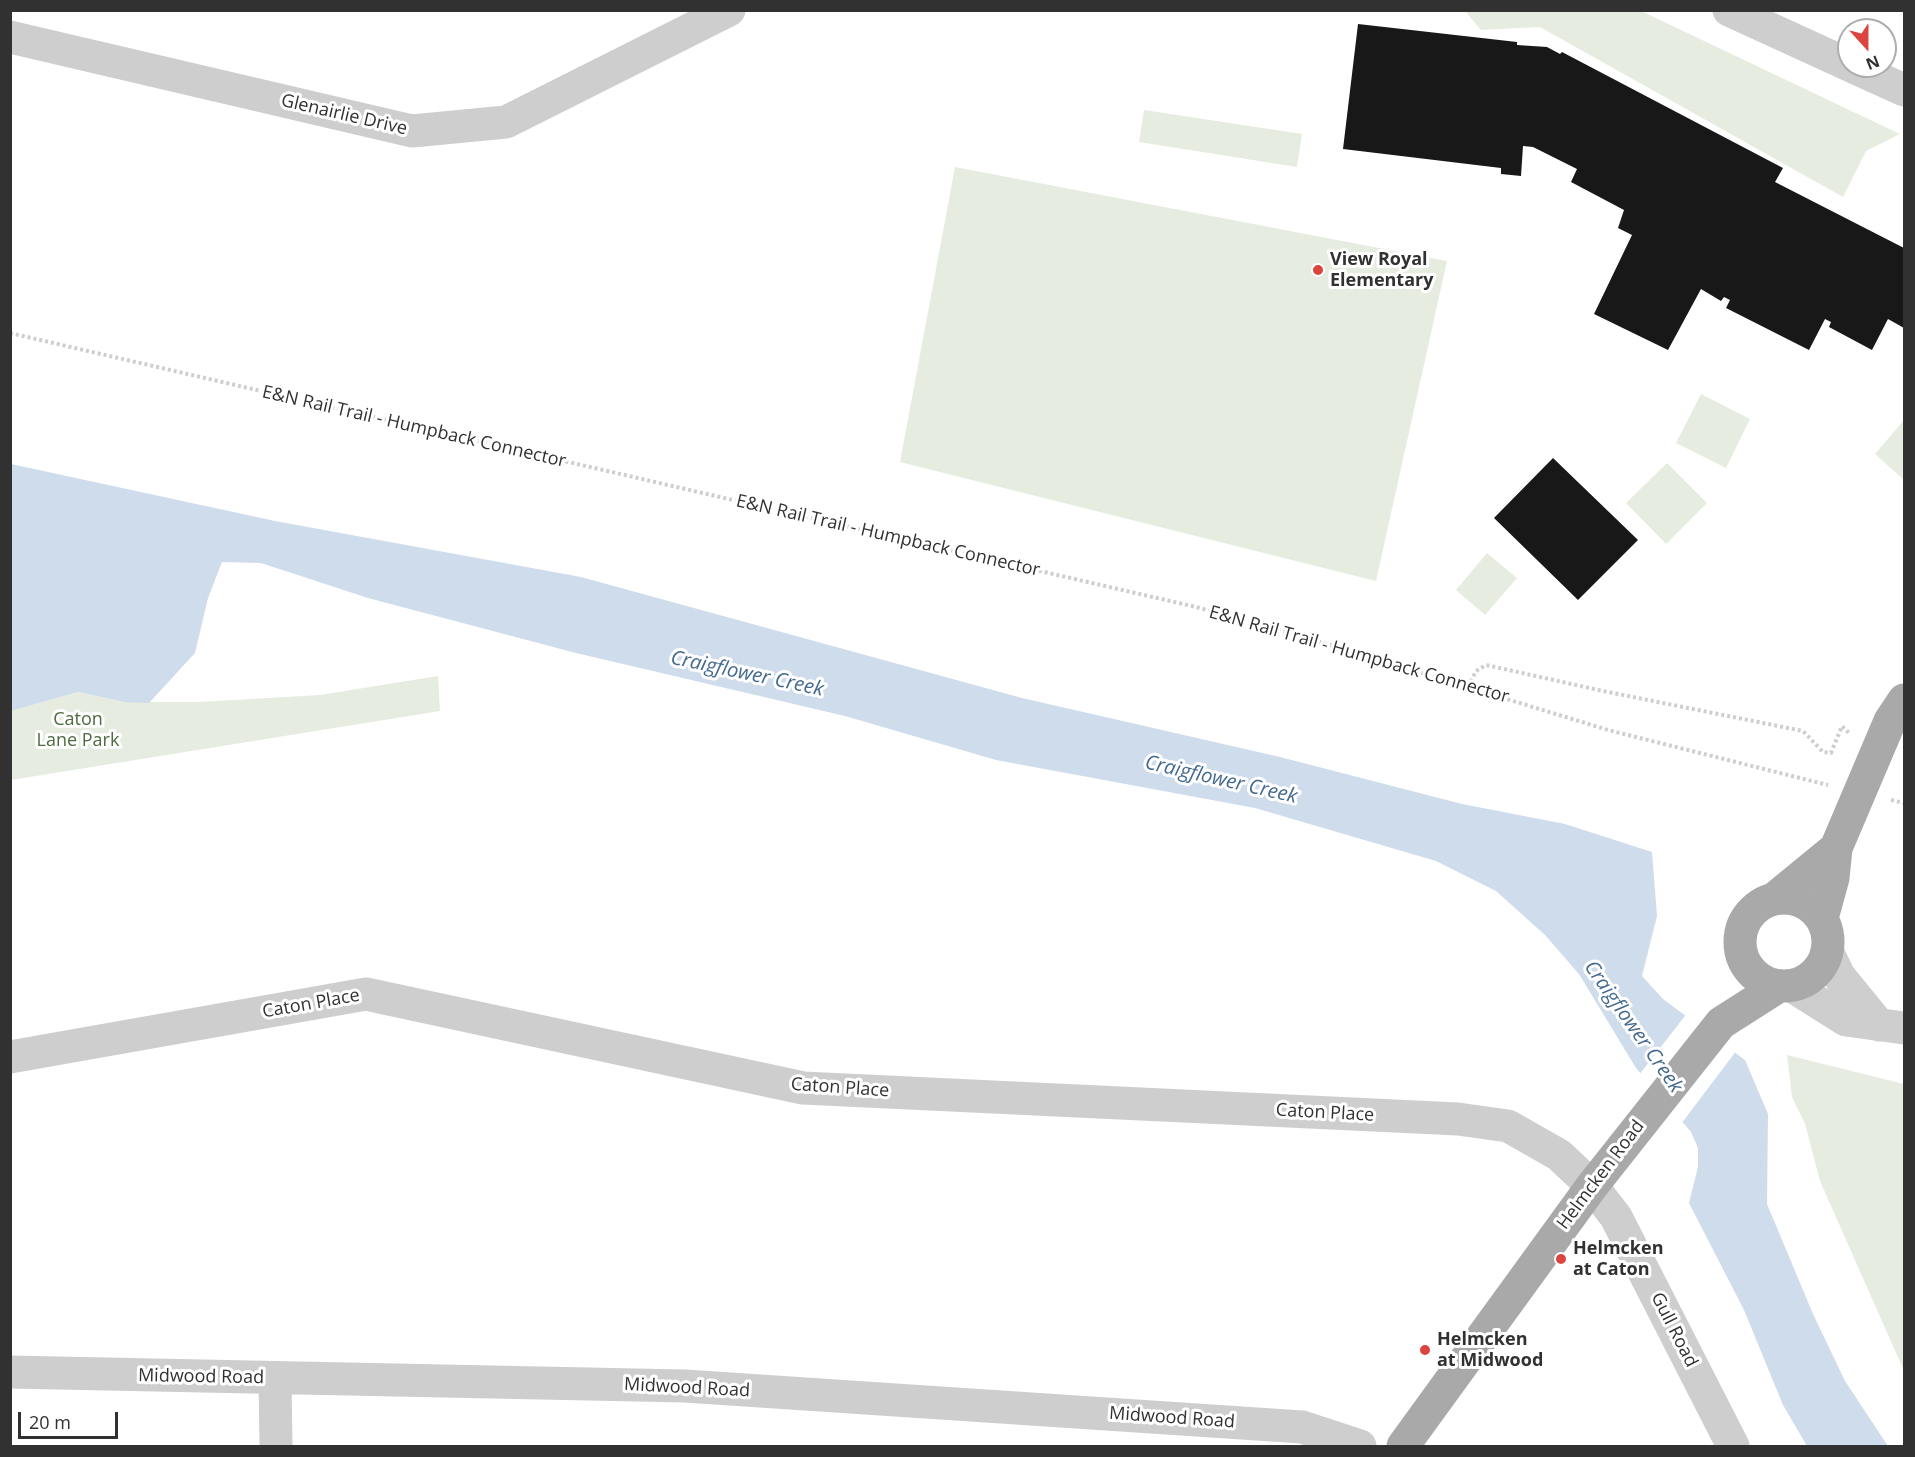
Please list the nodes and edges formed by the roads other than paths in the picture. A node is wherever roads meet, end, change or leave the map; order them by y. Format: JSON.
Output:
{"nodes":[{"id":1,"x":729,"y":10,"type":"edge"},
{"id":2,"x":1729,"y":10,"type":"edge"},
{"id":3,"x":10,"y":37,"type":"edge"},
{"id":4,"x":1837,"y":60,"type":"edge"},
{"id":5,"x":1878,"y":78,"type":"edge"},
{"id":6,"x":1905,"y":90,"type":"edge"},
{"id":7,"x":1905,"y":700,"type":"edge"},
{"id":8,"x":1836,"y":848,"type":"junction"},
{"id":9,"x":1775,"y":898,"type":"junction"},
{"id":10,"x":1822,"y":918,"type":"junction"},
{"id":11,"x":1739,"y":948,"type":"junction"},
{"id":12,"x":1827,"y":951,"type":"junction"},
{"id":13,"x":1785,"y":986,"type":"junction"},
{"id":14,"x":1721,"y":1023,"type":"junction"},
{"id":15,"x":1892,"y":1027,"type":"edge"},
{"id":16,"x":10,"y":1057,"type":"edge"},
{"id":17,"x":1592,"y":1186,"type":"junction"},
{"id":18,"x":10,"y":1372,"type":"edge"},
{"id":19,"x":275,"y":1379,"type":"junction"},
{"id":20,"x":276,"y":1446,"type":"edge"},
{"id":21,"x":1360,"y":1446,"type":"edge"},
{"id":22,"x":1403,"y":1446,"type":"edge"},
{"id":23,"x":1733,"y":1446,"type":"edge"}],
"edges":[{"from":1,"to":3,"type":"street","name":"Glenairlie Drive"},
{"from":2,"to":4,"type":"street"},
{"from":5,"to":6,"type":"street"},
{"from":7,"to":8,"type":"main road"},
{"from":8,"to":9,"type":"main road"},
{"from":8,"to":10,"type":"main road"},
{"from":9,"to":10,"type":"main road"},
{"from":9,"to":11,"type":"main road"},
{"from":10,"to":12,"type":"main road"},
{"from":11,"to":13,"type":"main road"},
{"from":11,"to":14,"type":"main road","name":"Helmcken Road"},
{"from":12,"to":13,"type":"main road"},
{"from":12,"to":15,"type":"street"},
{"from":13,"to":14,"type":"main road","name":"Helmcken Road"},
{"from":13,"to":15,"type":"street"},
{"from":14,"to":17,"type":"main road","name":"Helmcken Road"},
{"from":16,"to":17,"type":"street","name":"Caton Place"},
{"from":17,"to":22,"type":"main road","name":"Helmcken Road"},
{"from":17,"to":23,"type":"street","name":"Gull Road"},
{"from":18,"to":19,"type":"street","name":"Midwood Road"},
{"from":19,"to":20,"type":"street"},
{"from":19,"to":21,"type":"street","name":"Midwood Road"}]}
